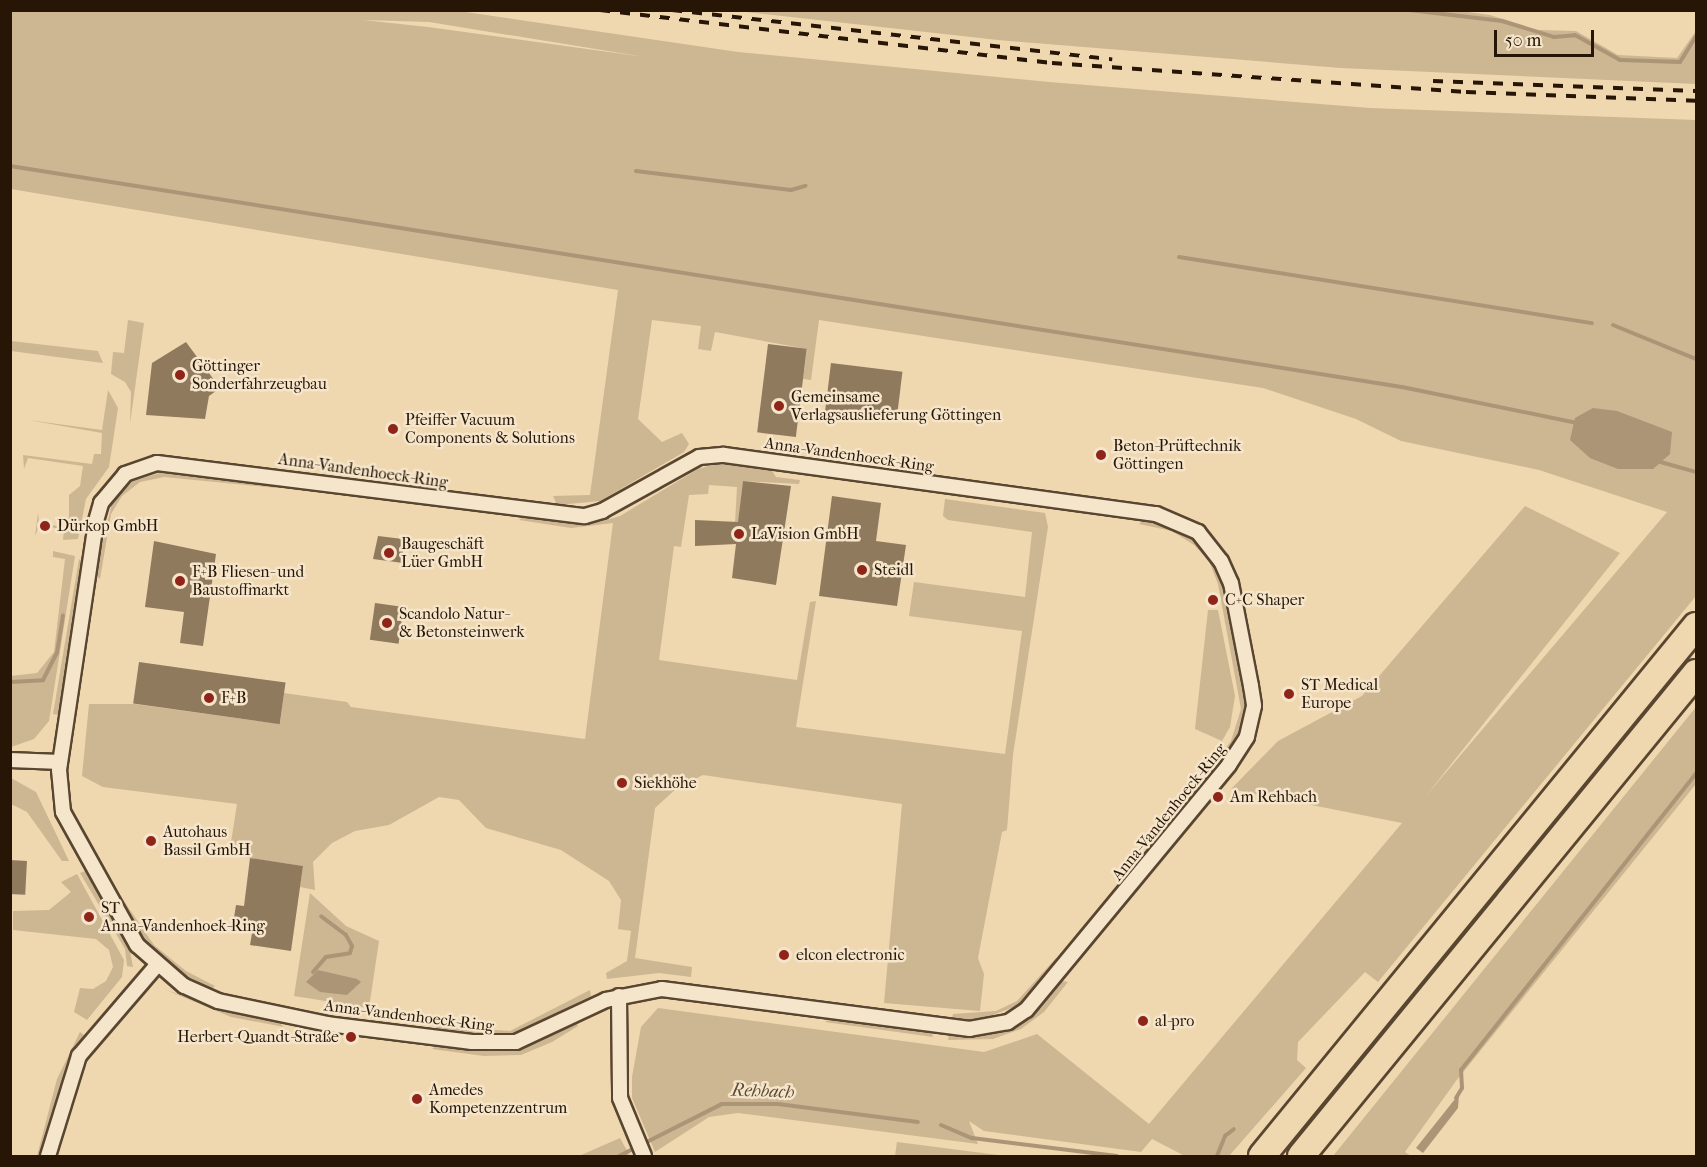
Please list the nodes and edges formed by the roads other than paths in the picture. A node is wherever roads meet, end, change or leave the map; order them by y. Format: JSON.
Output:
{"nodes":[{"id":1,"x":1696,"y":626,"type":"edge"},
{"id":2,"x":1696,"y":673,"type":"edge"},
{"id":3,"x":10,"y":760,"type":"edge"},
{"id":4,"x":59,"y":766,"type":"junction"},
{"id":5,"x":10,"y":767,"type":"edge"},
{"id":6,"x":157,"y":965,"type":"junction"},
{"id":7,"x":619,"y":996,"type":"junction"},
{"id":8,"x":643,"y":1155,"type":"edge"},
{"id":9,"x":48,"y":1156,"type":"edge"},
{"id":10,"x":1262,"y":1156,"type":"edge"},
{"id":11,"x":1301,"y":1156,"type":"edge"}],
"edges":[{"from":1,"to":10,"type":"highway"},
{"from":2,"to":11,"type":"highway"},
{"from":3,"to":4,"type":"street"},
{"from":4,"to":5,"type":"street"},
{"from":4,"to":6,"type":"street","name":"Anna-Vandenhoeck-Ring"},
{"from":4,"to":7,"type":"street","name":"Anna-Vandenhoeck-Ring"},
{"from":6,"to":7,"type":"street","name":"Anna-Vandenhoeck-Ring"},
{"from":6,"to":9,"type":"street"},
{"from":7,"to":8,"type":"street"}]}
